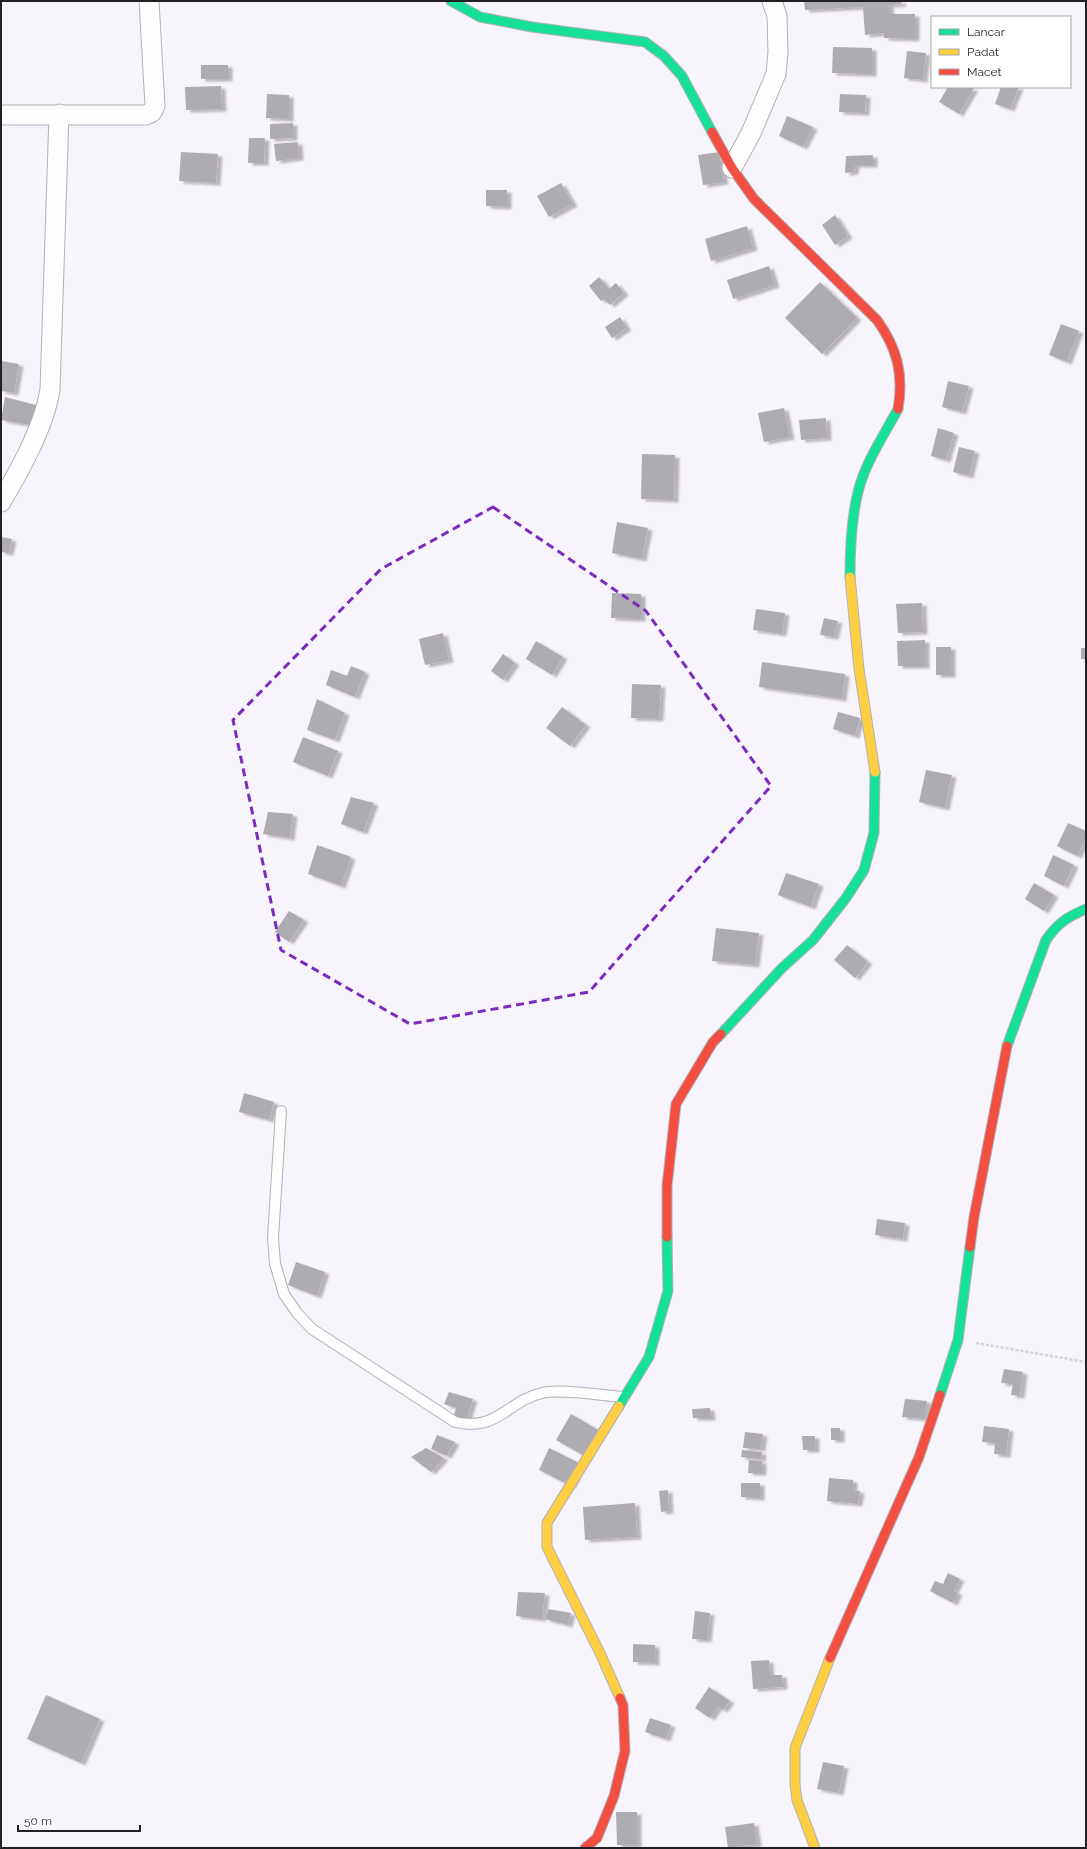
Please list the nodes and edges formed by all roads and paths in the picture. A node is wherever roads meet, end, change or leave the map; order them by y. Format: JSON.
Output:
{"nodes":[{"id":1,"x":149,"y":1,"type":"edge"},
{"id":2,"x":451,"y":1,"type":"edge"},
{"id":3,"x":772,"y":1,"type":"edge"},
{"id":4,"x":59,"y":114,"type":"junction"},
{"id":5,"x":1,"y":115,"type":"edge"},
{"id":6,"x":732,"y":168,"type":"junction"},
{"id":7,"x":1,"y":502,"type":"edge"},
{"id":8,"x":1086,"y":910,"type":"edge"},
{"id":9,"x":281,"y":1111,"type":"dead end"},
{"id":10,"x":958,"y":1340,"type":"junction"},
{"id":11,"x":1086,"y":1362,"type":"edge"},
{"id":12,"x":624,"y":1397,"type":"junction"},
{"id":13,"x":585,"y":1848,"type":"edge"},
{"id":14,"x":815,"y":1848,"type":"edge"}],
"edges":[{"from":1,"to":4,"type":"street"},
{"from":2,"to":6,"type":"street"},
{"from":3,"to":6,"type":"street"},
{"from":4,"to":5,"type":"street"},
{"from":4,"to":7,"type":"street"},
{"from":6,"to":12,"type":"street"},
{"from":8,"to":10,"type":"street"},
{"from":9,"to":12,"type":"lane"},
{"from":10,"to":11,"type":"path"},
{"from":10,"to":14,"type":"street"},
{"from":12,"to":13,"type":"street"}]}
